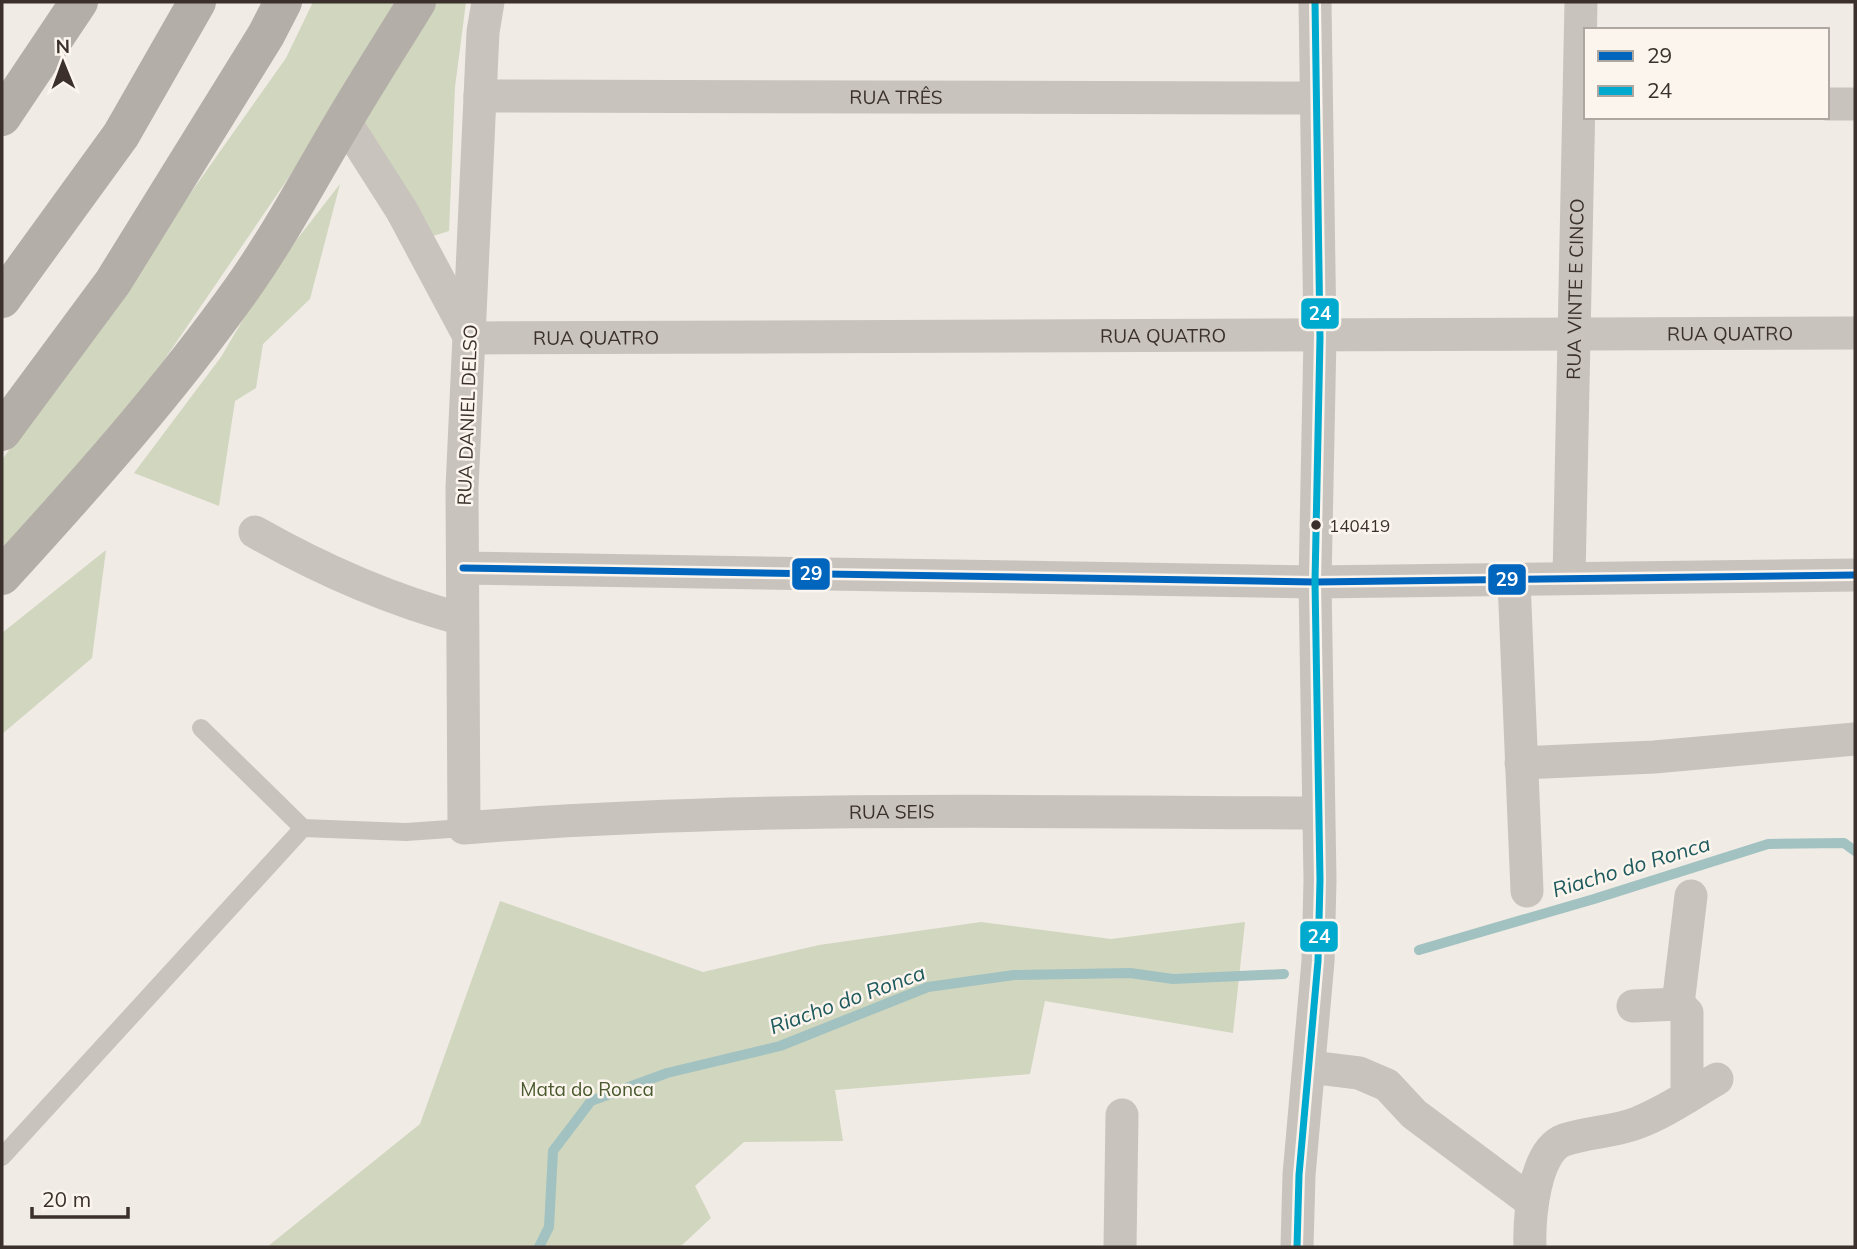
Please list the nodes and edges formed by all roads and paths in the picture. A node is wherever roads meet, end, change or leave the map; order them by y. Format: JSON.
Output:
{"nodes":[{"id":1,"x":79,"y":2,"type":"edge"},
{"id":2,"x":197,"y":2,"type":"edge"},
{"id":3,"x":283,"y":2,"type":"edge"},
{"id":4,"x":417,"y":2,"type":"edge"},
{"id":5,"x":488,"y":2,"type":"edge"},
{"id":6,"x":1315,"y":2,"type":"edge"},
{"id":7,"x":1581,"y":2,"type":"edge"},
{"id":8,"x":480,"y":96,"type":"junction"},
{"id":9,"x":1315,"y":98,"type":"junction"},
{"id":10,"x":1583,"y":103,"type":"edge"},
{"id":11,"x":1855,"y":103,"type":"edge"},
{"id":12,"x":1829,"y":104,"type":"edge"},
{"id":13,"x":2,"y":117,"type":"edge"},
{"id":14,"x":344,"y":121,"type":"junction"},
{"id":15,"x":2,"y":299,"type":"edge"},
{"id":16,"x":1855,"y":333,"type":"edge"},
{"id":17,"x":1575,"y":336,"type":"junction"},
{"id":18,"x":1320,"y":337,"type":"junction"},
{"id":19,"x":470,"y":338,"type":"junction"},
{"id":20,"x":2,"y":432,"type":"edge"},
{"id":21,"x":255,"y":532,"type":"dead end"},
{"id":22,"x":463,"y":568,"type":"junction"},
{"id":23,"x":1855,"y":575,"type":"edge"},
{"id":24,"x":2,"y":576,"type":"edge"},
{"id":25,"x":1569,"y":578,"type":"junction"},
{"id":26,"x":1514,"y":581,"type":"junction"},
{"id":27,"x":1315,"y":582,"type":"junction"},
{"id":28,"x":462,"y":619,"type":"junction"},
{"id":29,"x":201,"y":728,"type":"dead end"},
{"id":30,"x":1855,"y":739,"type":"edge"},
{"id":31,"x":1521,"y":763,"type":"junction"},
{"id":32,"x":1318,"y":813,"type":"junction"},
{"id":33,"x":303,"y":828,"type":"junction"},
{"id":34,"x":464,"y":828,"type":"junction"},
{"id":35,"x":1527,"y":891,"type":"dead end"},
{"id":36,"x":1691,"y":896,"type":"dead end"},
{"id":37,"x":1678,"y":1004,"type":"junction"},
{"id":38,"x":1633,"y":1006,"type":"dead end"},
{"id":39,"x":1310,"y":1067,"type":"junction"},
{"id":40,"x":1717,"y":1079,"type":"dead end"},
{"id":41,"x":1687,"y":1097,"type":"junction"},
{"id":42,"x":1122,"y":1115,"type":"dead end"},
{"id":43,"x":2,"y":1157,"type":"edge"},
{"id":44,"x":1532,"y":1202,"type":"junction"},
{"id":45,"x":1120,"y":1247,"type":"edge"},
{"id":46,"x":1297,"y":1247,"type":"edge"},
{"id":47,"x":1530,"y":1247,"type":"edge"}],
"edges":[{"from":1,"to":13,"type":"highway"},
{"from":2,"to":15,"type":"highway"},
{"from":3,"to":20,"type":"highway"},
{"from":4,"to":14,"type":"highway"},
{"from":5,"to":8,"type":"street","name":"RUA DANIEL DELSO"},
{"from":6,"to":9,"type":"street"},
{"from":7,"to":10,"type":"street","name":"RUA VINTE E CINCO"},
{"from":8,"to":9,"type":"street","name":"RUA TRÊS"},
{"from":8,"to":19,"type":"street","name":"RUA DANIEL DELSO"},
{"from":9,"to":18,"type":"street"},
{"from":10,"to":17,"type":"street","name":"RUA VINTE E CINCO"},
{"from":11,"to":12,"type":"street"},
{"from":14,"to":19,"type":"street"},
{"from":14,"to":24,"type":"highway"},
{"from":16,"to":17,"type":"street","name":"RUA QUATRO"},
{"from":17,"to":18,"type":"street","name":"RUA QUATRO"},
{"from":17,"to":25,"type":"street","name":"RUA VINTE E CINCO"},
{"from":18,"to":19,"type":"street","name":"RUA QUATRO"},
{"from":18,"to":27,"type":"street"},
{"from":19,"to":22,"type":"street","name":"RUA DANIEL DELSO"},
{"from":21,"to":28,"type":"street"},
{"from":22,"to":27,"type":"street"},
{"from":22,"to":28,"type":"street","name":"RUA DANIEL DELSO"},
{"from":23,"to":25,"type":"street"},
{"from":25,"to":26,"type":"street"},
{"from":26,"to":27,"type":"street"},
{"from":26,"to":31,"type":"street"},
{"from":27,"to":32,"type":"street"},
{"from":28,"to":34,"type":"street","name":"RUA DANIEL DELSO"},
{"from":29,"to":33,"type":"lane"},
{"from":30,"to":31,"type":"street"},
{"from":31,"to":35,"type":"street"},
{"from":32,"to":34,"type":"street","name":"RUA SEIS"},
{"from":32,"to":39,"type":"street"},
{"from":33,"to":34,"type":"lane"},
{"from":33,"to":43,"type":"lane"},
{"from":36,"to":37,"type":"street"},
{"from":37,"to":38,"type":"street"},
{"from":37,"to":41,"type":"street"},
{"from":39,"to":44,"type":"street"},
{"from":39,"to":46,"type":"street"},
{"from":40,"to":41,"type":"street"},
{"from":41,"to":44,"type":"street"},
{"from":42,"to":45,"type":"street"},
{"from":44,"to":47,"type":"street"}]}
